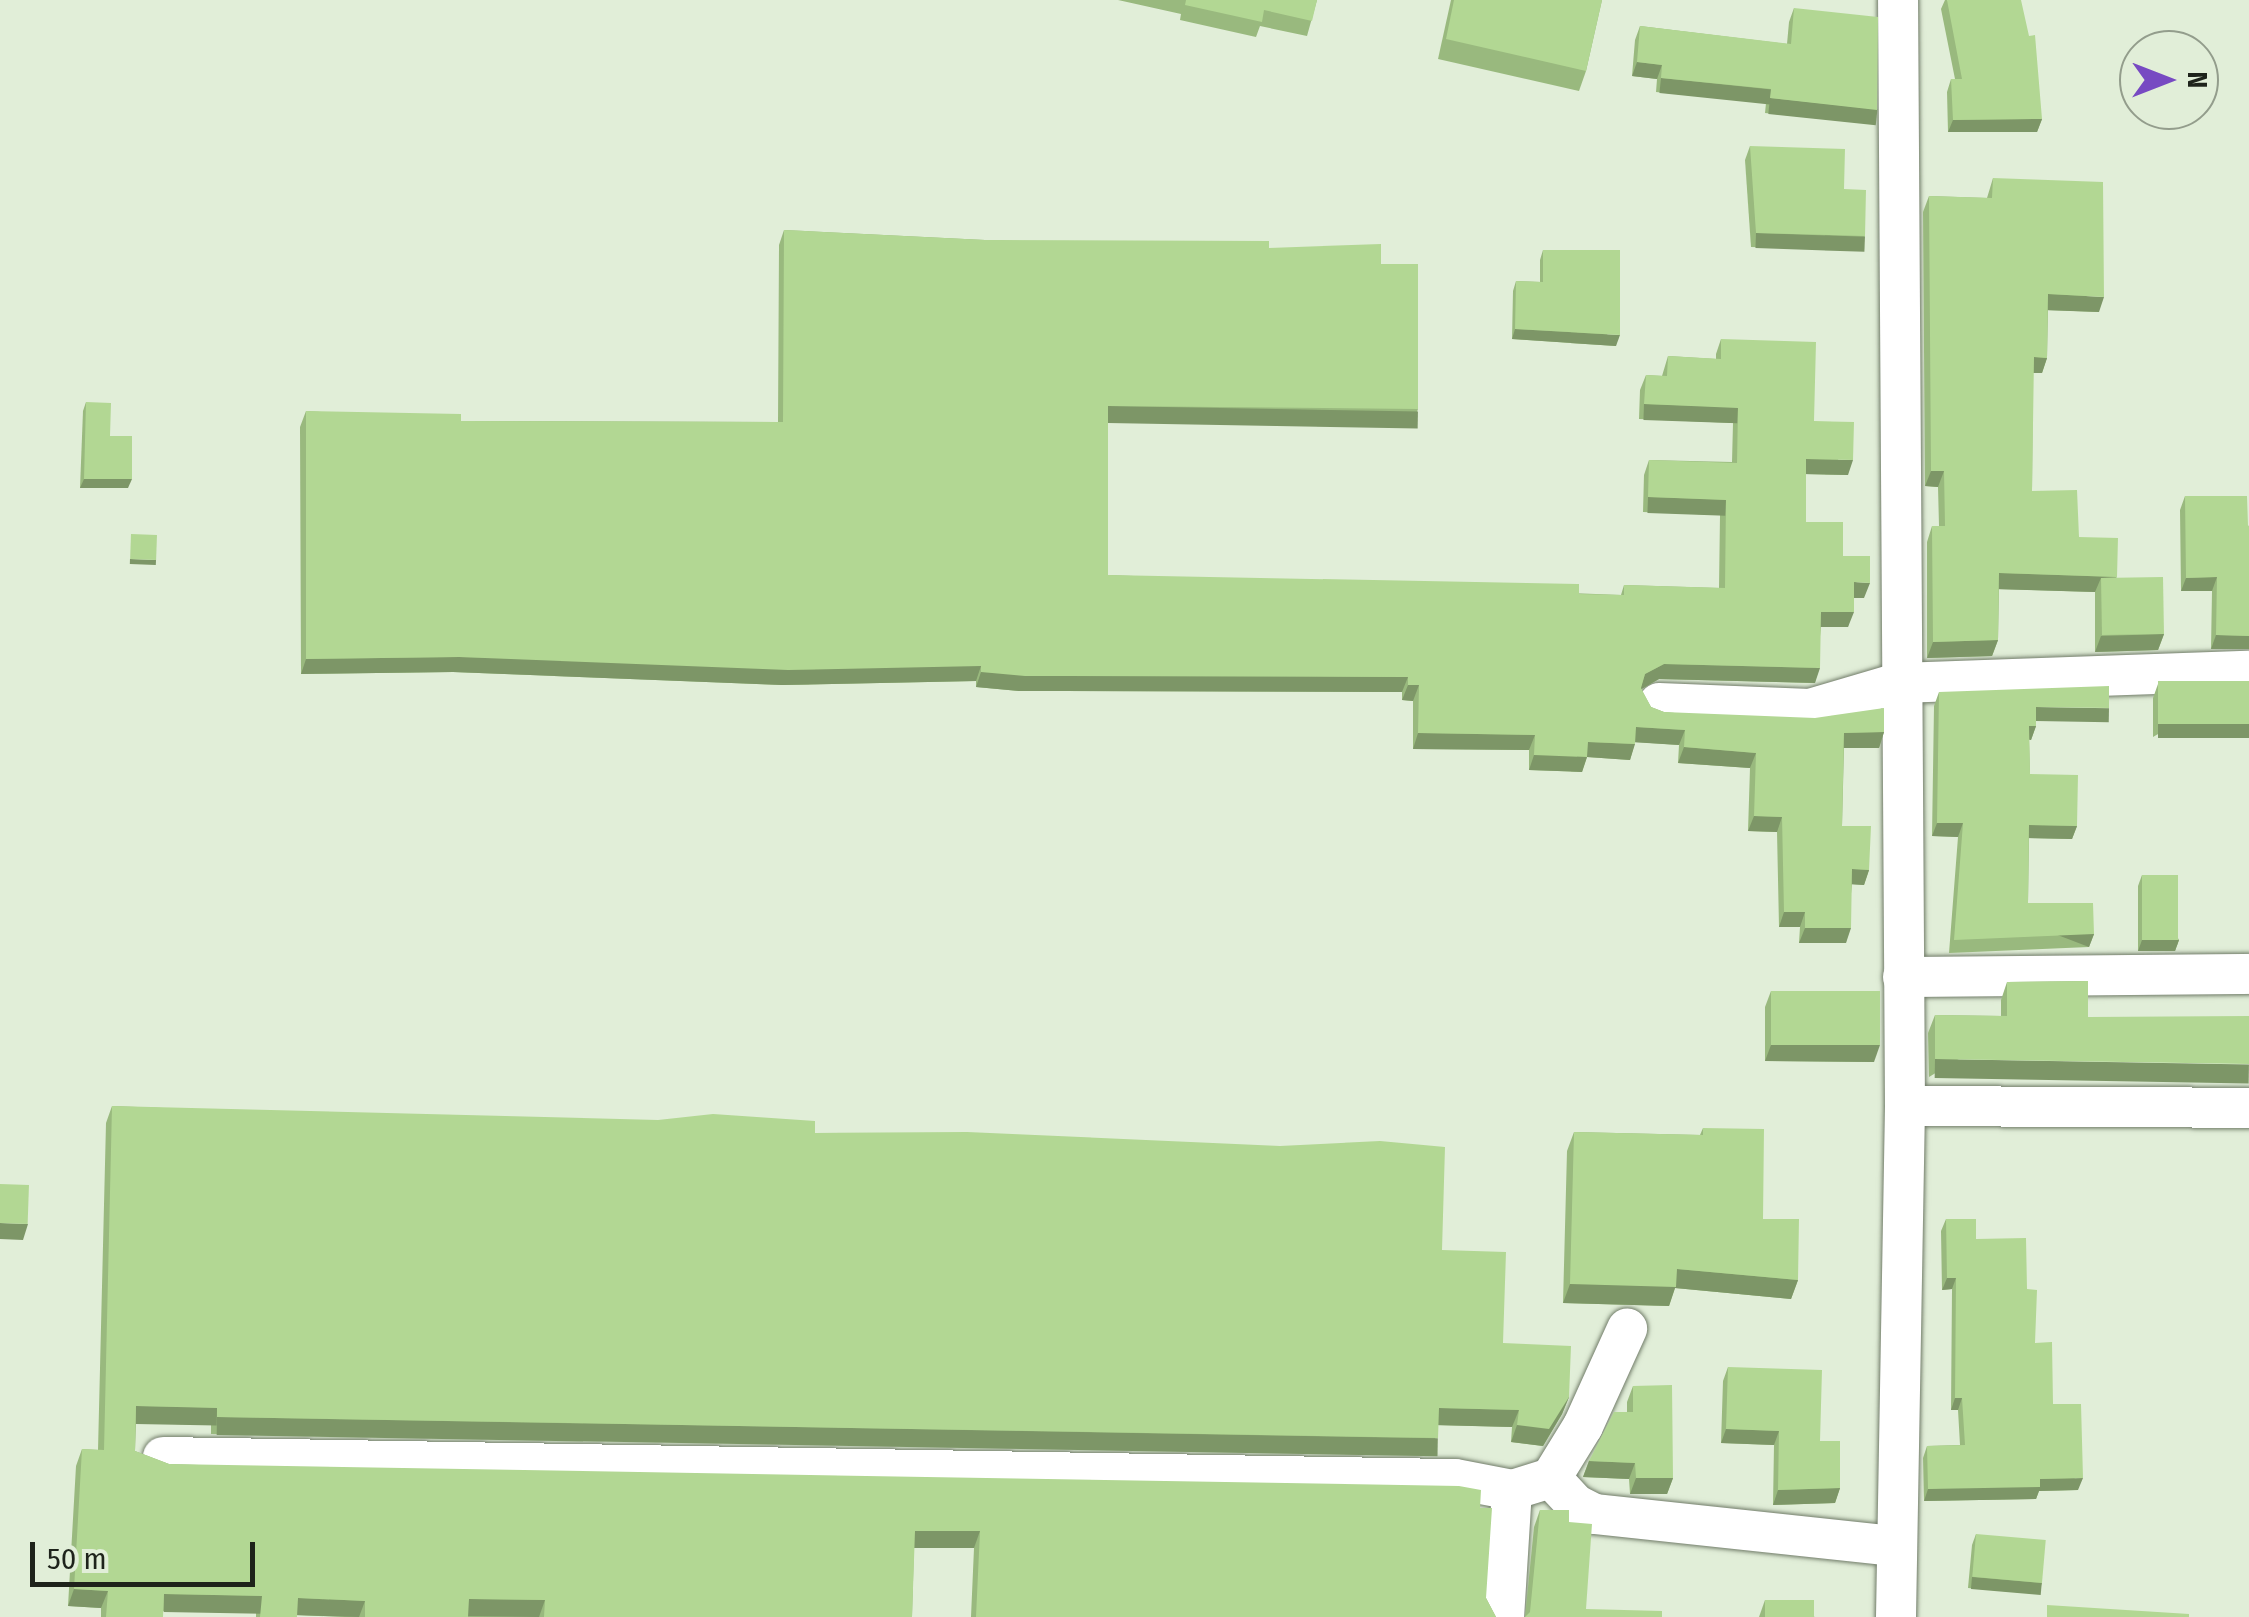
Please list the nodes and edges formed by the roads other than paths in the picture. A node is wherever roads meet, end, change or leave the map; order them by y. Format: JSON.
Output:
{"nodes":[{"id":1,"x":1898,"y":0,"type":"edge"},
{"id":2,"x":2249,"y":671,"type":"edge"},
{"id":3,"x":1898,"y":683,"type":"junction"},
{"id":4,"x":1659,"y":703,"type":"dead end"},
{"id":5,"x":2249,"y":974,"type":"edge"},
{"id":6,"x":1903,"y":977,"type":"junction"},
{"id":7,"x":1905,"y":1106,"type":"junction"},
{"id":8,"x":2249,"y":1108,"type":"edge"},
{"id":9,"x":1627,"y":1329,"type":"dead end"},
{"id":10,"x":162,"y":1458,"type":"edge"},
{"id":11,"x":1551,"y":1478,"type":"junction"},
{"id":12,"x":1512,"y":1490,"type":"junction"},
{"id":13,"x":1896,"y":1546,"type":"junction"},
{"id":14,"x":1504,"y":1617,"type":"edge"},
{"id":15,"x":1896,"y":1617,"type":"edge"}],
"edges":[{"from":1,"to":3,"type":"street"},
{"from":2,"to":3,"type":"street"},
{"from":3,"to":4,"type":"street"},
{"from":3,"to":6,"type":"street"},
{"from":5,"to":6,"type":"street"},
{"from":6,"to":7,"type":"street"},
{"from":7,"to":8,"type":"street"},
{"from":7,"to":13,"type":"street"},
{"from":9,"to":11,"type":"street"},
{"from":10,"to":12,"type":"street"},
{"from":11,"to":12,"type":"street"},
{"from":11,"to":13,"type":"street"},
{"from":12,"to":14,"type":"street"},
{"from":13,"to":15,"type":"street"}]}
